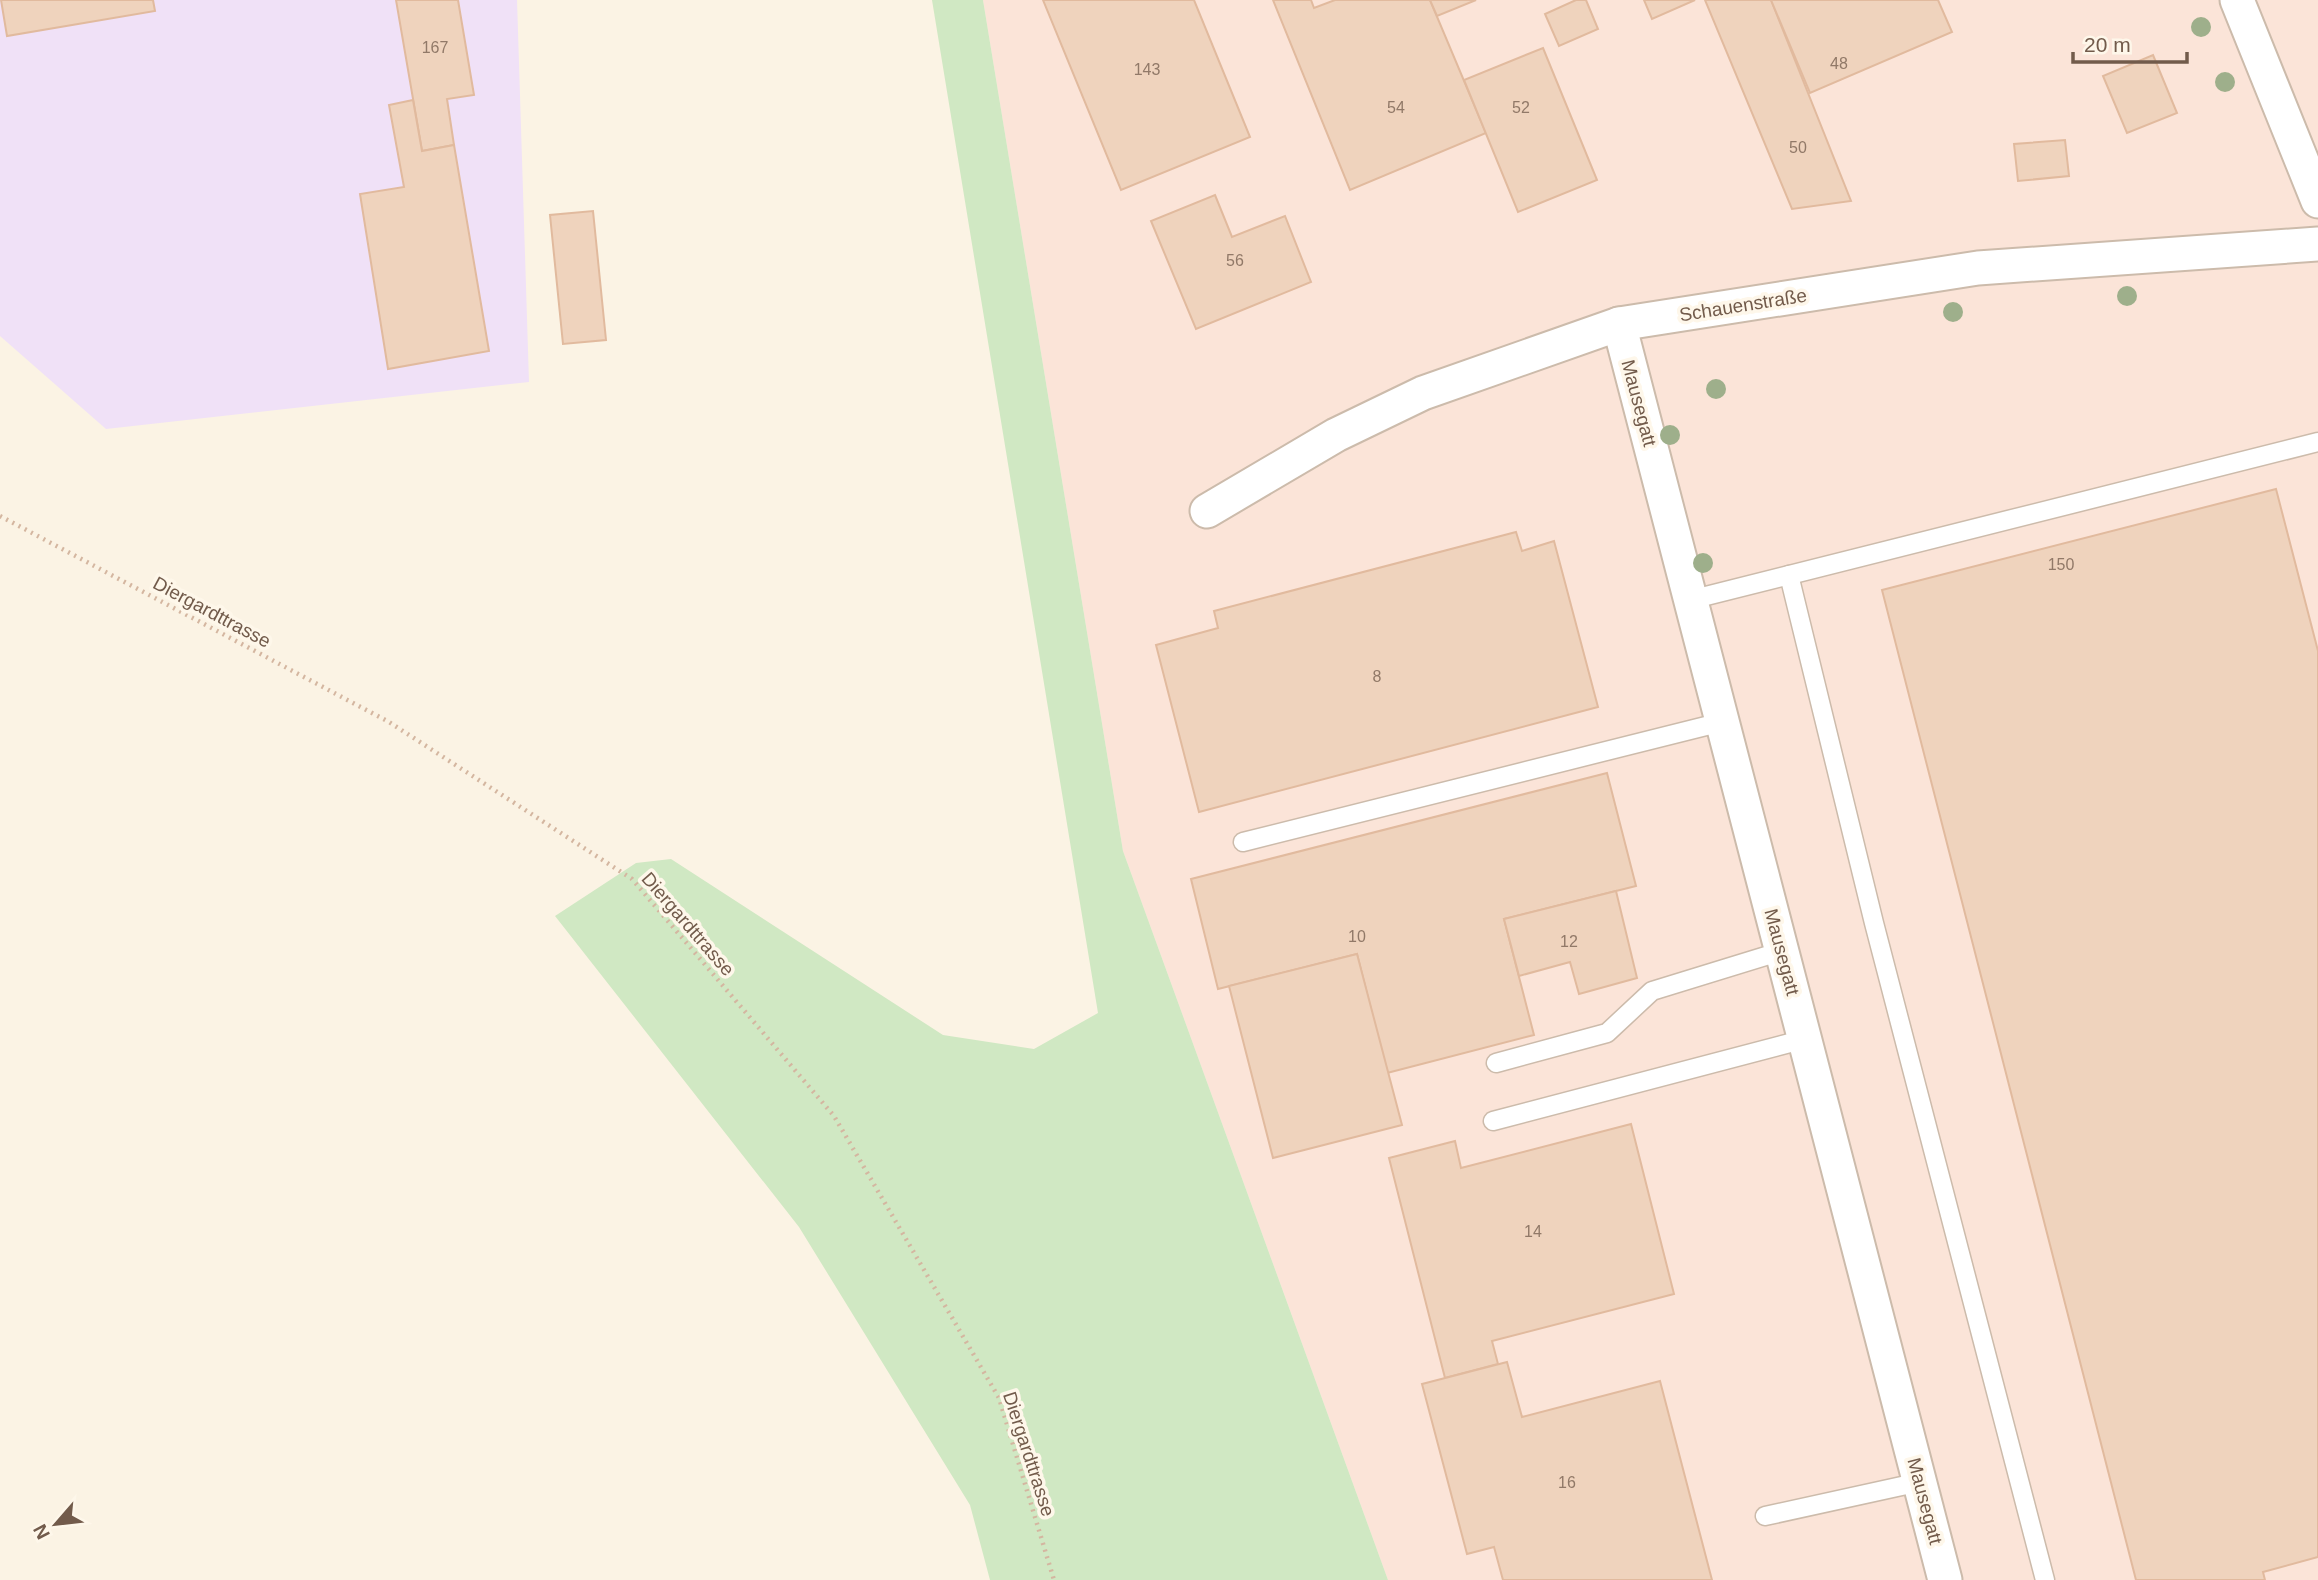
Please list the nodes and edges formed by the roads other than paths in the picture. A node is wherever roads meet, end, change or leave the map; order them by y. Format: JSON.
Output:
{"nodes":[{"id":1,"x":2237,"y":0,"type":"edge"},
{"id":2,"x":2318,"y":201,"type":"edge"},
{"id":3,"x":2318,"y":244,"type":"edge"},
{"id":4,"x":1619,"y":324,"type":"junction"},
{"id":5,"x":2318,"y":442,"type":"edge"},
{"id":6,"x":1207,"y":511,"type":"dead end"},
{"id":7,"x":1789,"y":575,"type":"junction"},
{"id":8,"x":1690,"y":600,"type":"junction"},
{"id":9,"x":1722,"y":722,"type":"junction"},
{"id":10,"x":1242,"y":842,"type":"dead end"},
{"id":11,"x":1782,"y":951,"type":"junction"},
{"id":12,"x":1805,"y":1039,"type":"junction"},
{"id":13,"x":1496,"y":1063,"type":"dead end"},
{"id":14,"x":1493,"y":1121,"type":"dead end"},
{"id":15,"x":1920,"y":1482,"type":"junction"},
{"id":16,"x":1765,"y":1516,"type":"dead end"},
{"id":17,"x":1945,"y":1580,"type":"edge"},
{"id":18,"x":2045,"y":1580,"type":"edge"}],
"edges":[{"from":1,"to":2,"type":"street"},
{"from":3,"to":4,"type":"street","name":"Schauenstraße"},
{"from":4,"to":6,"type":"street","name":"Schauenstraße"},
{"from":4,"to":8,"type":"street","name":"Mausegatt"},
{"from":5,"to":7,"type":"lane"},
{"from":7,"to":8,"type":"lane"},
{"from":7,"to":18,"type":"lane"},
{"from":8,"to":9,"type":"street","name":"Mausegatt"},
{"from":9,"to":10,"type":"lane"},
{"from":9,"to":11,"type":"street","name":"Mausegatt"},
{"from":11,"to":12,"type":"street","name":"Mausegatt"},
{"from":11,"to":13,"type":"lane"},
{"from":12,"to":14,"type":"lane"},
{"from":12,"to":15,"type":"street","name":"Mausegatt"},
{"from":15,"to":16,"type":"lane"},
{"from":15,"to":17,"type":"street","name":"Mausegatt"}]}
